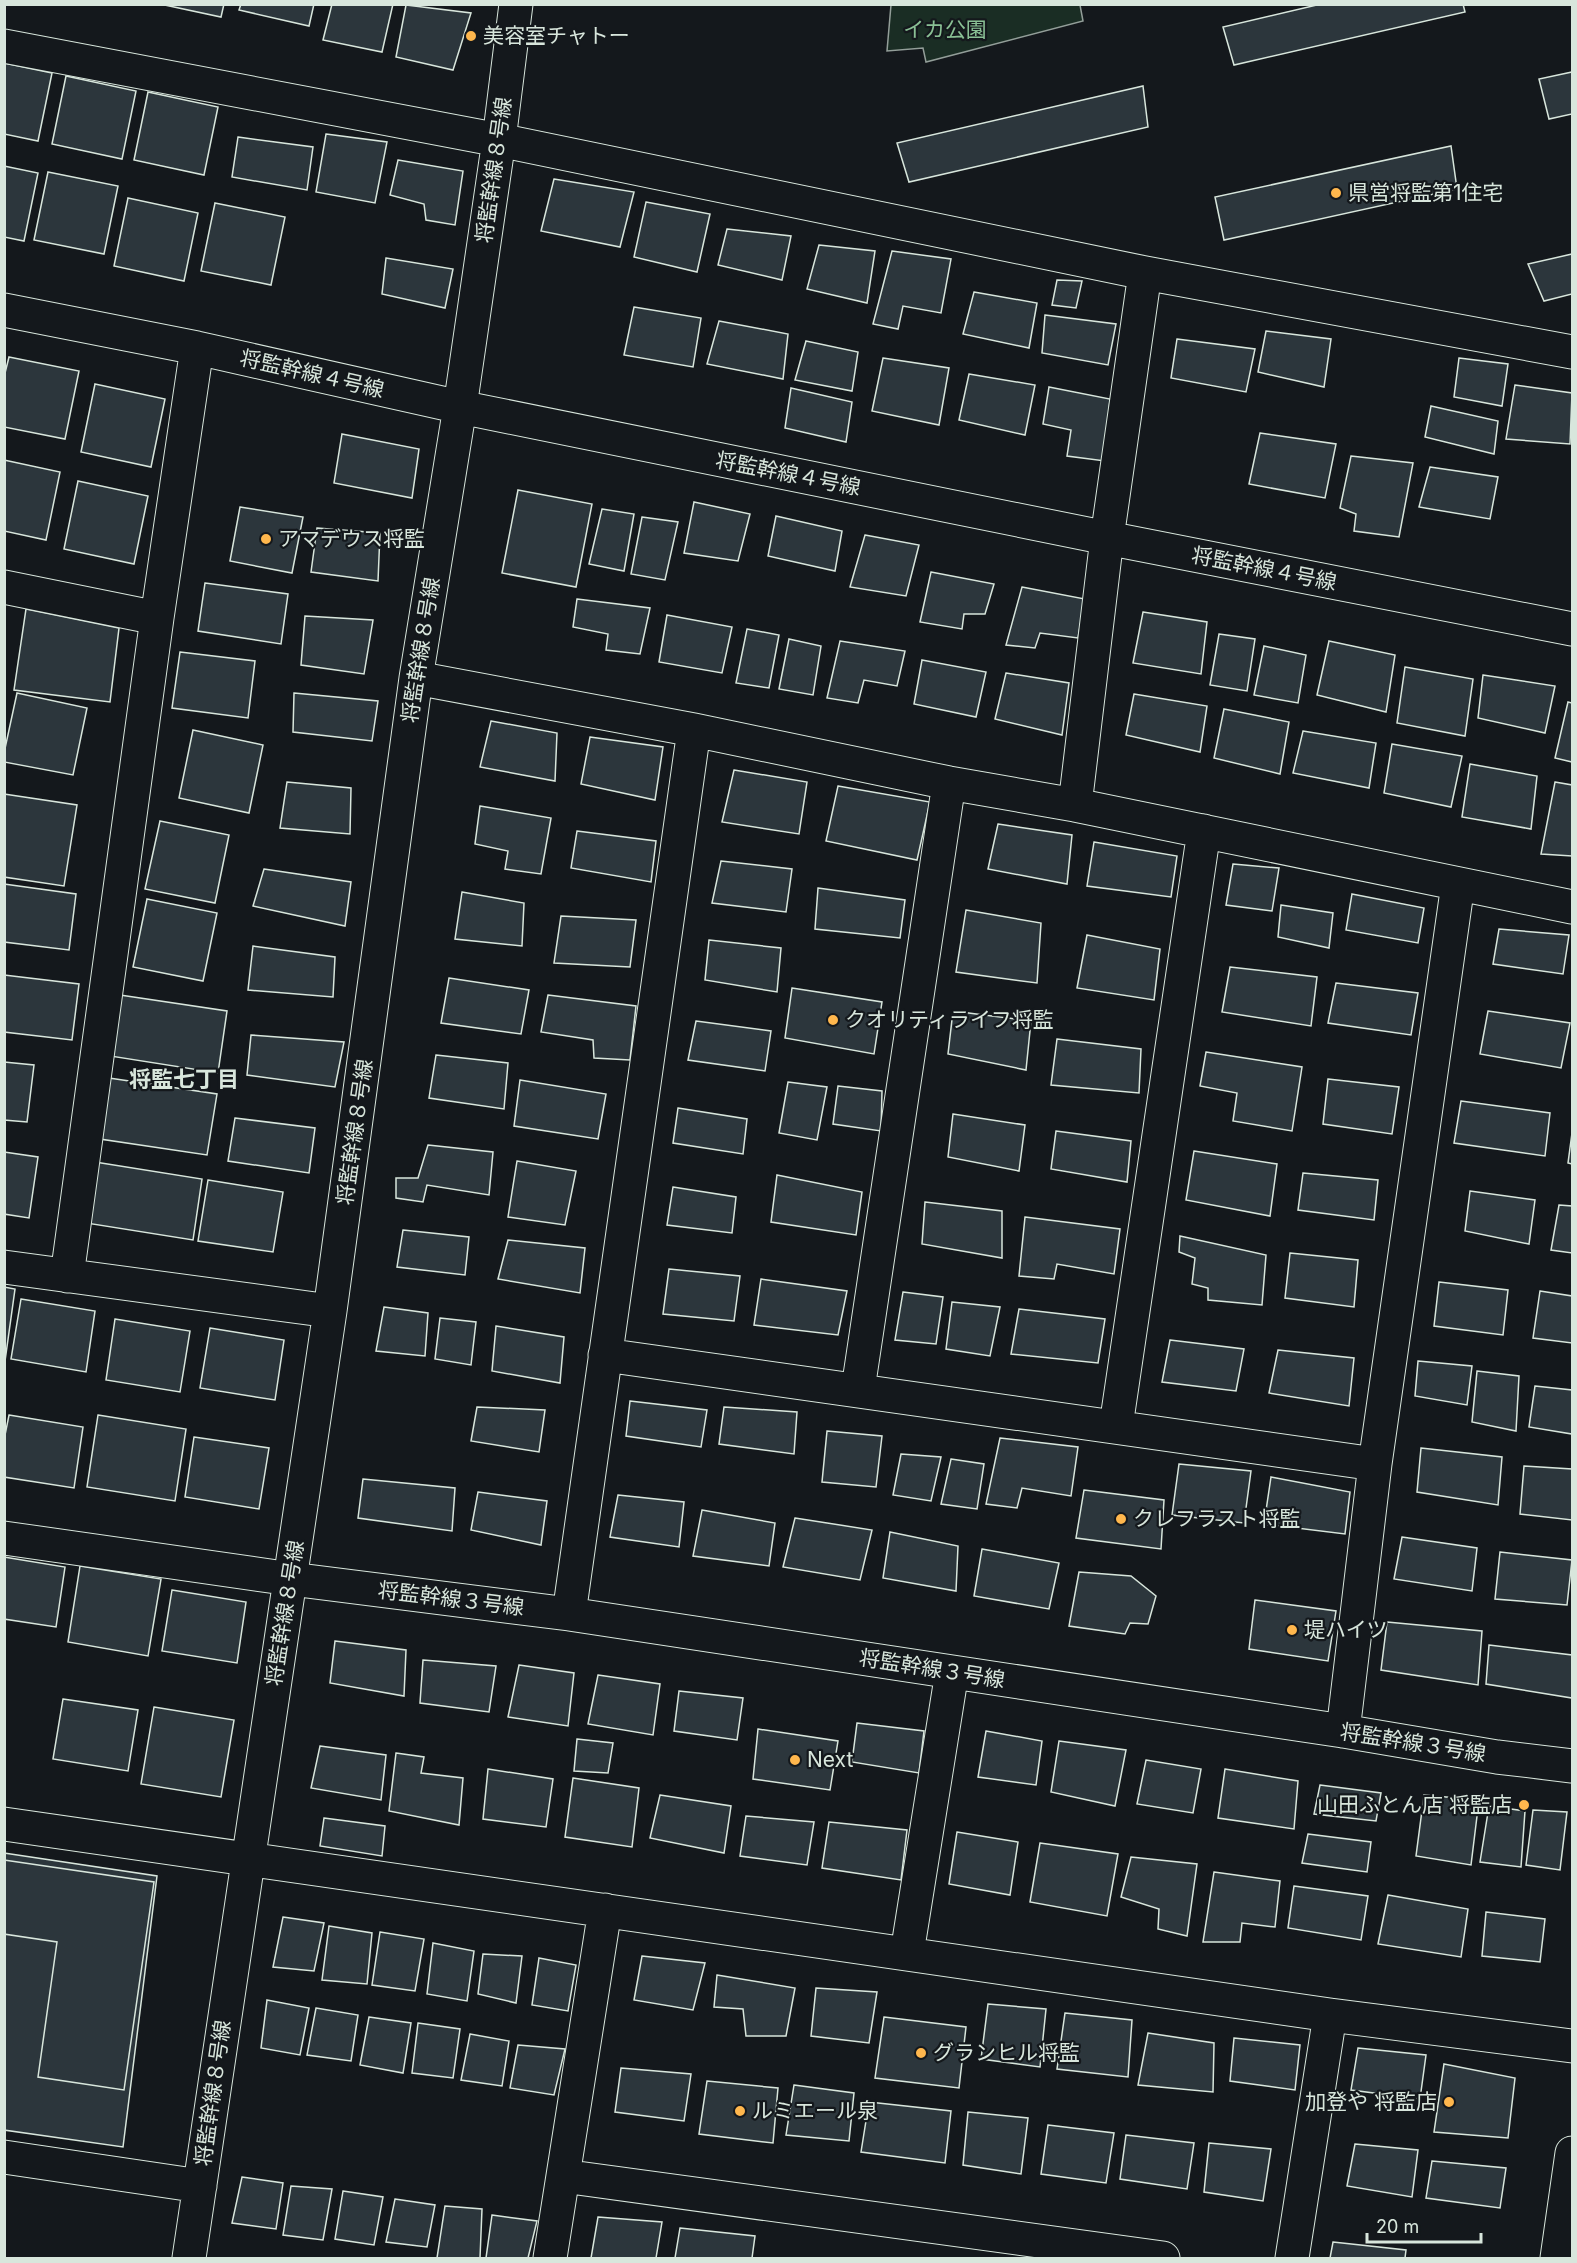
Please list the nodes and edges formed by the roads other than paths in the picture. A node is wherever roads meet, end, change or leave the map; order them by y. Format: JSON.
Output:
{"nodes":[{"id":1,"x":516,"y":4,"type":"edge"},
{"id":2,"x":4,"y":46,"type":"edge"},
{"id":3,"x":499,"y":140,"type":"junction"},
{"id":4,"x":1145,"y":273,"type":"junction"},
{"id":5,"x":4,"y":310,"type":"edge"},
{"id":6,"x":197,"y":348,"type":"junction"},
{"id":7,"x":1572,"y":352,"type":"edge"},
{"id":8,"x":460,"y":408,"type":"junction"},
{"id":9,"x":1107,"y":538,"type":"junction"},
{"id":10,"x":4,"y":587,"type":"edge"},
{"id":11,"x":157,"y":618,"type":"junction"},
{"id":12,"x":1572,"y":629,"type":"edge"},
{"id":13,"x":416,"y":678,"type":"junction"},
{"id":14,"x":694,"y":730,"type":"junction"},
{"id":15,"x":949,"y":783,"type":"junction"},
{"id":16,"x":1075,"y":805,"type":"junction"},
{"id":17,"x":1204,"y":831,"type":"junction"},
{"id":18,"x":1458,"y":884,"type":"junction"},
{"id":19,"x":1572,"y":907,"type":"edge"},
{"id":20,"x":4,"y":1267,"type":"edge"},
{"id":21,"x":67,"y":1276,"type":"junction"},
{"id":22,"x":330,"y":1311,"type":"junction"},
{"id":23,"x":605,"y":1355,"type":"junction"},
{"id":24,"x":858,"y":1389,"type":"junction"},
{"id":25,"x":1116,"y":1426,"type":"junction"},
{"id":26,"x":1375,"y":1464,"type":"junction"},
{"id":27,"x":4,"y":1538,"type":"edge"},
{"id":28,"x":291,"y":1579,"type":"junction"},
{"id":29,"x":569,"y":1614,"type":"junction"},
{"id":30,"x":952,"y":1672,"type":"junction"},
{"id":31,"x":1343,"y":1731,"type":"junction"},
{"id":32,"x":1572,"y":1766,"type":"edge"},
{"id":33,"x":4,"y":1824,"type":"edge"},
{"id":34,"x":247,"y":1859,"type":"junction"},
{"id":35,"x":605,"y":1910,"type":"junction"},
{"id":36,"x":907,"y":1953,"type":"junction"},
{"id":37,"x":1330,"y":2015,"type":"junction"},
{"id":38,"x":1572,"y":2046,"type":"edge"},
{"id":39,"x":1572,"y":2153,"type":"edge"},
{"id":40,"x":4,"y":2157,"type":"edge"},
{"id":41,"x":563,"y":2176,"type":"junction"},
{"id":42,"x":200,"y":2186,"type":"junction"},
{"id":43,"x":189,"y":2259,"type":"edge"},
{"id":44,"x":550,"y":2259,"type":"edge"},
{"id":45,"x":1163,"y":2259,"type":"edge"},
{"id":46,"x":1292,"y":2259,"type":"edge"},
{"id":47,"x":1557,"y":2259,"type":"edge"}],
"edges":[{"from":1,"to":3,"type":"street","name":"将監幹線８号線"},
{"from":2,"to":3,"type":"street"},
{"from":3,"to":4,"type":"street"},
{"from":3,"to":8,"type":"street","name":"将監幹線８号線"},
{"from":4,"to":7,"type":"street"},
{"from":4,"to":9,"type":"street"},
{"from":5,"to":6,"type":"street","name":"将監幹線４号線"},
{"from":6,"to":8,"type":"street","name":"将監幹線４号線"},
{"from":6,"to":11,"type":"street"},
{"from":8,"to":9,"type":"street","name":"将監幹線４号線"},
{"from":8,"to":13,"type":"street","name":"将監幹線８号線"},
{"from":9,"to":12,"type":"street","name":"将監幹線４号線"},
{"from":9,"to":16,"type":"street"},
{"from":10,"to":11,"type":"street"},
{"from":11,"to":21,"type":"street"},
{"from":13,"to":14,"type":"street"},
{"from":13,"to":22,"type":"street","name":"将監幹線８号線"},
{"from":14,"to":15,"type":"street"},
{"from":14,"to":23,"type":"street"},
{"from":15,"to":16,"type":"street"},
{"from":15,"to":24,"type":"street"},
{"from":16,"to":17,"type":"street"},
{"from":17,"to":18,"type":"street"},
{"from":17,"to":25,"type":"street"},
{"from":18,"to":19,"type":"street"},
{"from":18,"to":26,"type":"street"},
{"from":20,"to":21,"type":"street"},
{"from":21,"to":22,"type":"street"},
{"from":22,"to":28,"type":"street","name":"将監幹線８号線"},
{"from":23,"to":24,"type":"street"},
{"from":23,"to":29,"type":"street"},
{"from":24,"to":25,"type":"street"},
{"from":25,"to":26,"type":"street"},
{"from":26,"to":31,"type":"street"},
{"from":27,"to":28,"type":"street","name":"将監幹線３号線"},
{"from":28,"to":29,"type":"street","name":"将監幹線３号線"},
{"from":28,"to":34,"type":"street","name":"将監幹線８号線"},
{"from":29,"to":30,"type":"street","name":"将監幹線３号線"},
{"from":30,"to":31,"type":"street","name":"将監幹線３号線"},
{"from":30,"to":36,"type":"street"},
{"from":31,"to":32,"type":"street","name":"将監幹線３号線"},
{"from":33,"to":34,"type":"street"},
{"from":34,"to":35,"type":"street"},
{"from":34,"to":42,"type":"street","name":"将監幹線８号線"},
{"from":35,"to":36,"type":"street"},
{"from":35,"to":41,"type":"street"},
{"from":36,"to":37,"type":"street"},
{"from":37,"to":38,"type":"street"},
{"from":37,"to":46,"type":"street"},
{"from":39,"to":47,"type":"street"},
{"from":40,"to":42,"type":"street"},
{"from":41,"to":44,"type":"street"},
{"from":41,"to":45,"type":"street"},
{"from":42,"to":43,"type":"street","name":"将監幹線８号線"}]}
